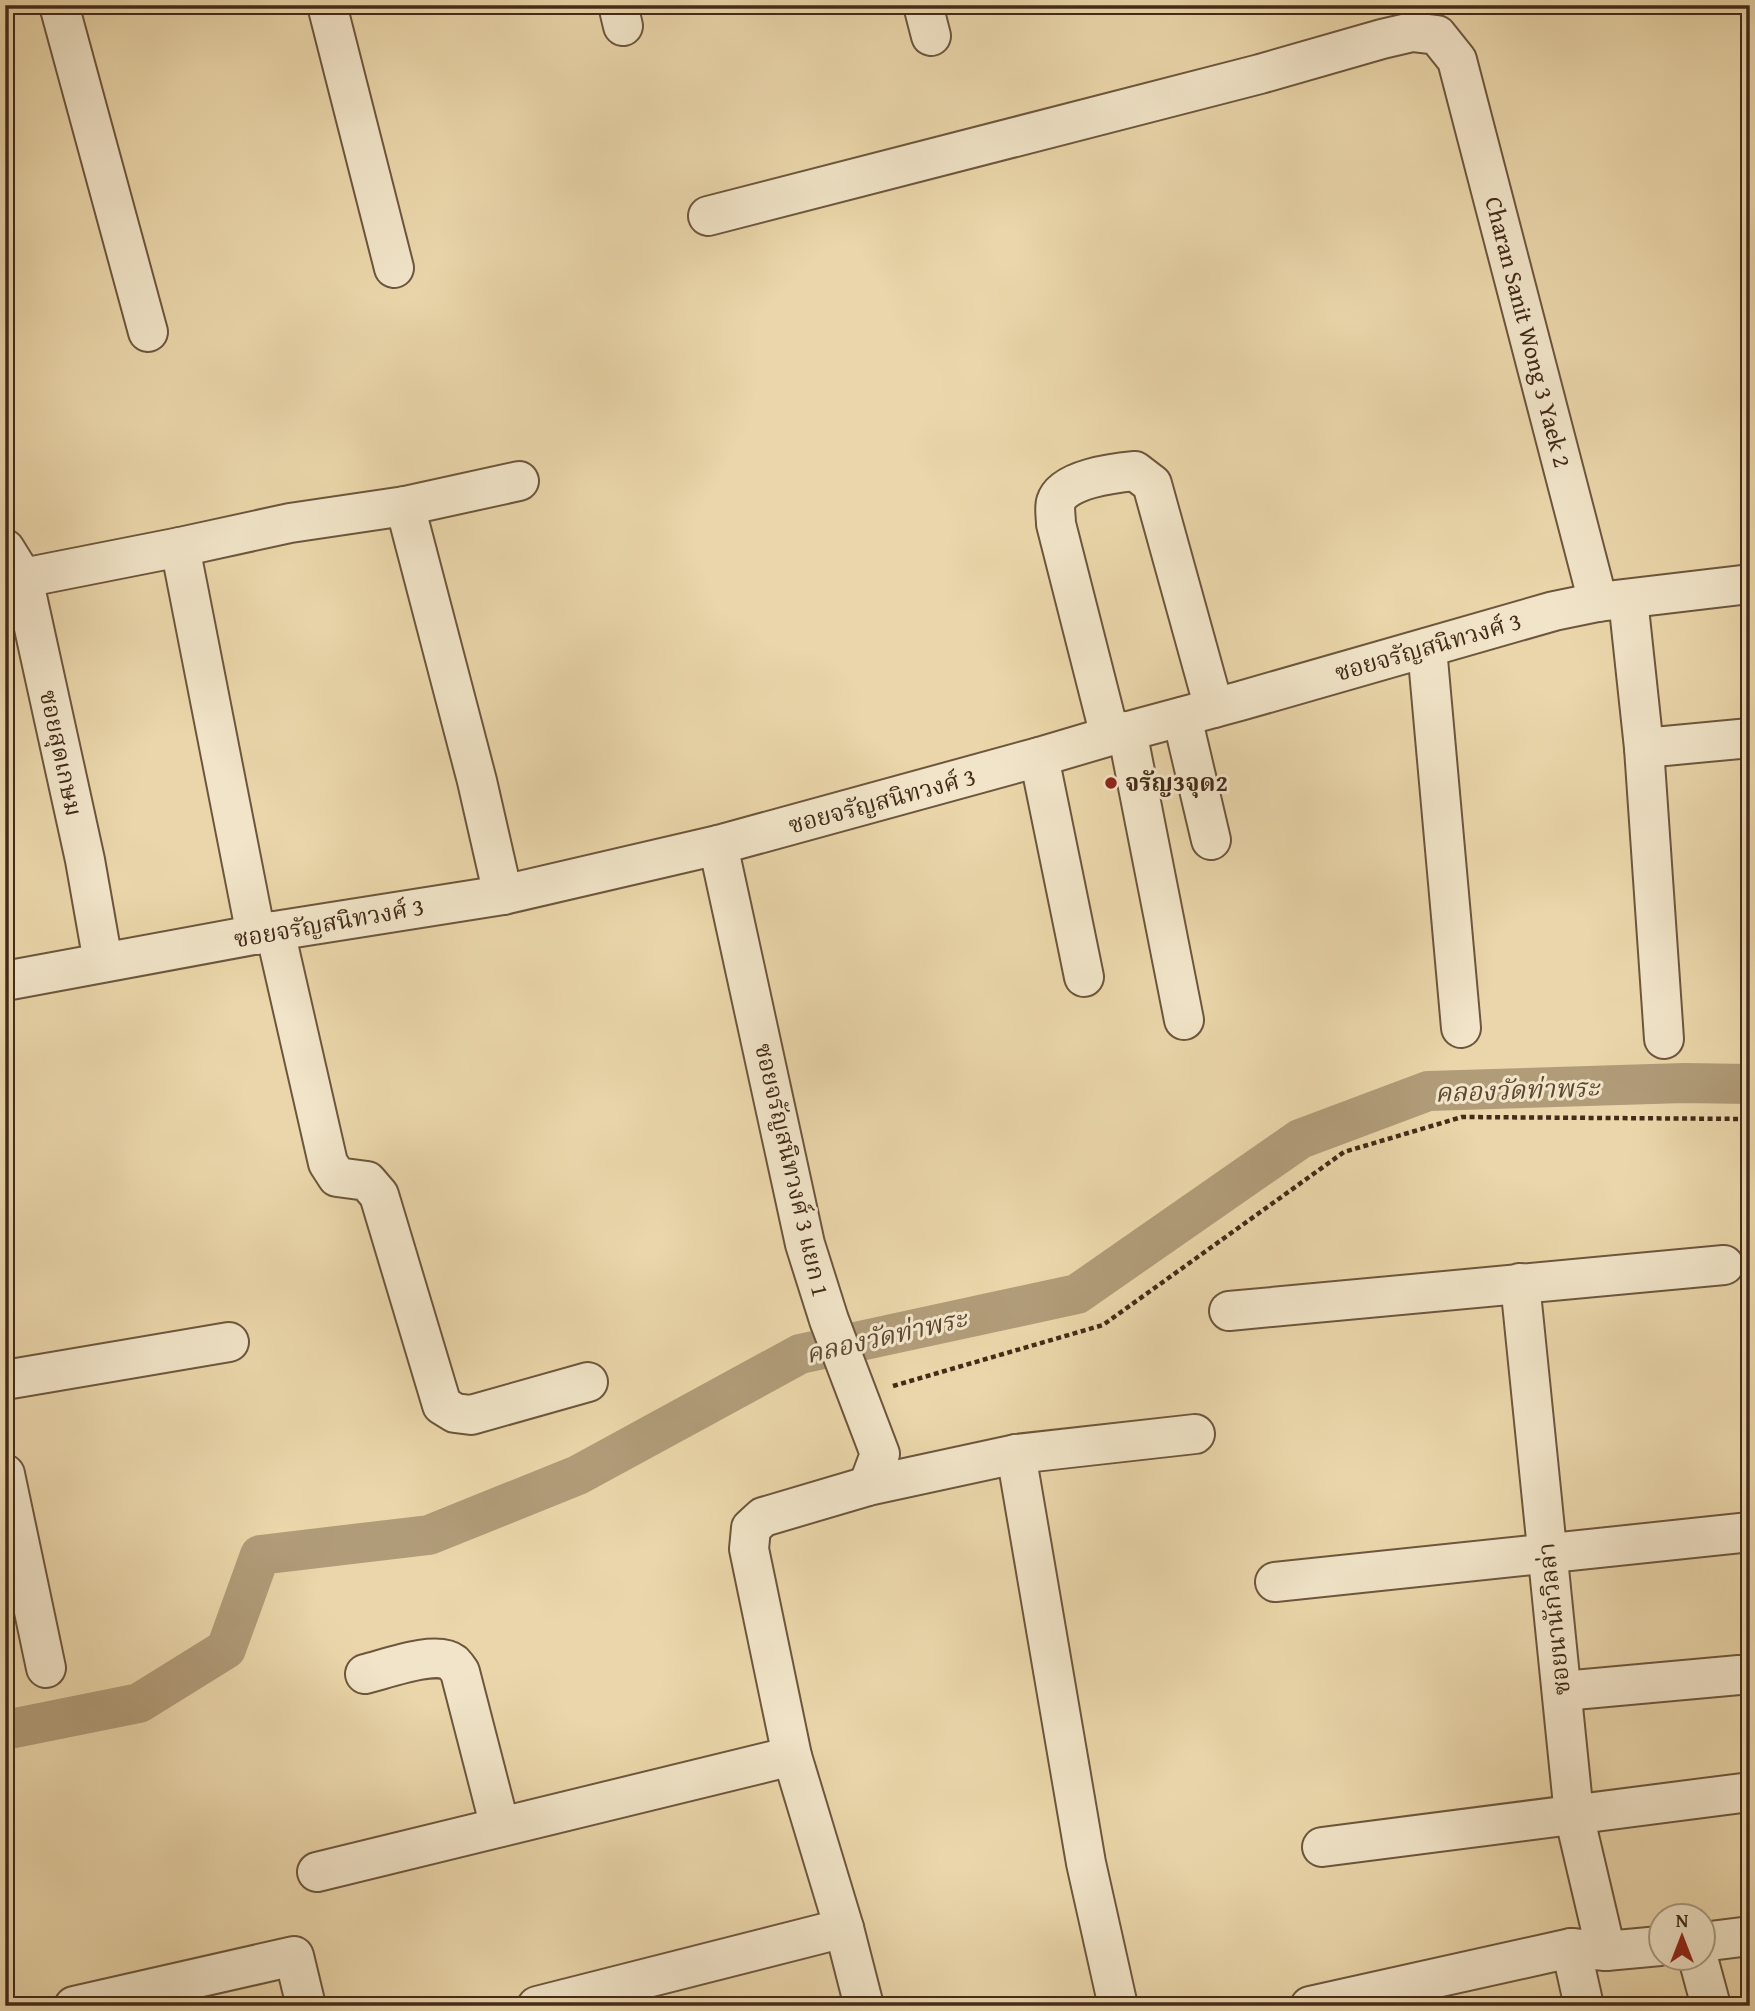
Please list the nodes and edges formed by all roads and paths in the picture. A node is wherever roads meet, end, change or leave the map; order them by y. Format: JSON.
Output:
{"nodes":[{"id":1,"x":59,"y":5,"type":"edge"},
{"id":2,"x":327,"y":5,"type":"edge"},
{"id":3,"x":708,"y":216,"type":"dead end"},
{"id":4,"x":394,"y":268,"type":"dead end"},
{"id":5,"x":148,"y":332,"type":"dead end"},
{"id":6,"x":519,"y":481,"type":"dead end"},
{"id":7,"x":405,"y":506,"type":"junction"},
{"id":8,"x":180,"y":548,"type":"junction"},
{"id":9,"x":14,"y":564,"type":"edge"},
{"id":10,"x":1750,"y":584,"type":"edge"},
{"id":11,"x":1613,"y":601,"type":"junction"},
{"id":12,"x":1427,"y":648,"type":"junction"},
{"id":13,"x":1198,"y":713,"type":"junction"},
{"id":14,"x":1118,"y":733,"type":"junction"},
{"id":15,"x":1750,"y":738,"type":"edge"},
{"id":16,"x":1644,"y":748,"type":"junction"},
{"id":17,"x":1039,"y":757,"type":"junction"},
{"id":18,"x":1211,"y":840,"type":"dead end"},
{"id":19,"x":718,"y":845,"type":"junction"},
{"id":20,"x":503,"y":895,"type":"junction"},
{"id":21,"x":266,"y":933,"type":"junction"},
{"id":22,"x":103,"y":962,"type":"junction"},
{"id":23,"x":1084,"y":977,"type":"dead end"},
{"id":24,"x":5,"y":981,"type":"edge"},
{"id":25,"x":1184,"y":1020,"type":"dead end"},
{"id":26,"x":1461,"y":1028,"type":"dead end"},
{"id":27,"x":1664,"y":1039,"type":"dead end"},
{"id":28,"x":1750,"y":1119,"type":"edge"},
{"id":29,"x":1724,"y":1265,"type":"dead end"},
{"id":30,"x":1520,"y":1283,"type":"junction"},
{"id":31,"x":1229,"y":1311,"type":"dead end"},
{"id":32,"x":229,"y":1342,"type":"dead end"},
{"id":33,"x":5,"y":1380,"type":"edge"},
{"id":34,"x":588,"y":1381,"type":"dead end"},
{"id":35,"x":854,"y":1384,"type":"junction"},
{"id":36,"x":1195,"y":1434,"type":"dead end"},
{"id":37,"x":1016,"y":1454,"type":"junction"},
{"id":38,"x":5,"y":1474,"type":"edge"},
{"id":39,"x":869,"y":1486,"type":"junction"},
{"id":40,"x":1750,"y":1532,"type":"edge"},
{"id":41,"x":1546,"y":1553,"type":"junction"},
{"id":42,"x":1275,"y":1582,"type":"dead end"},
{"id":43,"x":46,"y":1668,"type":"dead end"},
{"id":44,"x":365,"y":1674,"type":"dead end"},
{"id":45,"x":1739,"y":1675,"type":"dead end"},
{"id":46,"x":1563,"y":1691,"type":"junction"},
{"id":47,"x":792,"y":1756,"type":"junction"},
{"id":48,"x":1750,"y":1792,"type":"edge"},
{"id":49,"x":1574,"y":1815,"type":"junction"},
{"id":50,"x":499,"y":1827,"type":"junction"},
{"id":51,"x":1322,"y":1847,"type":"dead end"},
{"id":52,"x":317,"y":1872,"type":"dead end"},
{"id":53,"x":844,"y":1928,"type":"junction"},
{"id":54,"x":1750,"y":1936,"type":"edge"},
{"id":55,"x":1716,"y":1940,"type":"edge"},
{"id":56,"x":1646,"y":1947,"type":"edge"},
{"id":57,"x":1588,"y":1950,"type":"junction"},
{"id":58,"x":1702,"y":1972,"type":"edge"},
{"id":59,"x":74,"y":2006,"type":"edge"},
{"id":60,"x":306,"y":2006,"type":"edge"},
{"id":61,"x":537,"y":2006,"type":"edge"},
{"id":62,"x":864,"y":2006,"type":"edge"},
{"id":63,"x":1118,"y":2006,"type":"edge"},
{"id":64,"x":1310,"y":2006,"type":"edge"},
{"id":65,"x":1584,"y":2006,"type":"edge"},
{"id":66,"x":1711,"y":2006,"type":"edge"}],
"edges":[{"from":1,"to":5,"type":"street"},
{"from":2,"to":4,"type":"street"},
{"from":3,"to":11,"type":"street","name":"Charan Sanit Wong 3 Yaek 2"},
{"from":6,"to":7,"type":"street"},
{"from":7,"to":8,"type":"street"},
{"from":7,"to":20,"type":"street"},
{"from":8,"to":9,"type":"street"},
{"from":8,"to":21,"type":"street"},
{"from":9,"to":22,"type":"street","name":"ซอยสุดเกษม"},
{"from":10,"to":11,"type":"street","name":"ซอยจรัญสนิทวงศ์ 3"},
{"from":11,"to":12,"type":"street","name":"ซอยจรัญสนิทวงศ์ 3"},
{"from":11,"to":16,"type":"street","name":"Charan Sanit Wong 3 Yaek 2"},
{"from":12,"to":13,"type":"street","name":"ซอยจรัญสนิทวงศ์ 3"},
{"from":12,"to":26,"type":"street"},
{"from":13,"to":14,"type":"street","name":"ซอยจรัญสนิทวงศ์ 3"},
{"from":13,"to":14,"type":"street"},
{"from":13,"to":18,"type":"street"},
{"from":14,"to":17,"type":"street","name":"ซอยจรัญสนิทวงศ์ 3"},
{"from":14,"to":25,"type":"street"},
{"from":15,"to":16,"type":"street"},
{"from":16,"to":27,"type":"street","name":"Charan Sanit Wong 3 Yaek 2"},
{"from":17,"to":19,"type":"street","name":"ซอยจรัญสนิทวงศ์ 3"},
{"from":17,"to":23,"type":"street"},
{"from":19,"to":20,"type":"street","name":"ซอยจรัญสนิทวงศ์ 3"},
{"from":19,"to":35,"type":"street","name":"ซอยจรัญสนิทวงศ์ 3 แยก 1"},
{"from":20,"to":21,"type":"street","name":"ซอยจรัญสนิทวงศ์ 3"},
{"from":21,"to":22,"type":"street","name":"ซอยจรัญสนิทวงศ์ 3"},
{"from":21,"to":34,"type":"street"},
{"from":22,"to":24,"type":"street","name":"ซอยจรัญสนิทวงศ์ 3"},
{"from":28,"to":35,"type":"path"},
{"from":29,"to":30,"type":"street"},
{"from":30,"to":31,"type":"street"},
{"from":30,"to":41,"type":"street","name":"ซอยนานักวิลล่า"},
{"from":32,"to":33,"type":"street"},
{"from":35,"to":39,"type":"street","name":"ซอยจรัญสนิทวงศ์ 3 แยก 1"},
{"from":36,"to":37,"type":"street"},
{"from":37,"to":39,"type":"street"},
{"from":37,"to":63,"type":"street"},
{"from":38,"to":43,"type":"street"},
{"from":39,"to":47,"type":"street"},
{"from":40,"to":41,"type":"street"},
{"from":41,"to":42,"type":"street"},
{"from":41,"to":46,"type":"street","name":"ซอยนานักวิลล่า"},
{"from":44,"to":50,"type":"street"},
{"from":45,"to":46,"type":"street"},
{"from":46,"to":49,"type":"street","name":"ซอยนานักวิลล่า"},
{"from":47,"to":50,"type":"street"},
{"from":47,"to":53,"type":"street"},
{"from":48,"to":49,"type":"street"},
{"from":49,"to":51,"type":"street"},
{"from":49,"to":57,"type":"street","name":"ซอยนานักวิลล่า"},
{"from":50,"to":52,"type":"street"},
{"from":53,"to":61,"type":"street"},
{"from":53,"to":62,"type":"street"},
{"from":54,"to":55,"type":"street"},
{"from":56,"to":57,"type":"street"},
{"from":57,"to":64,"type":"street"},
{"from":57,"to":65,"type":"street","name":"ซอยนานักวิลล่า"},
{"from":58,"to":66,"type":"street"},
{"from":59,"to":60,"type":"street"}]}
